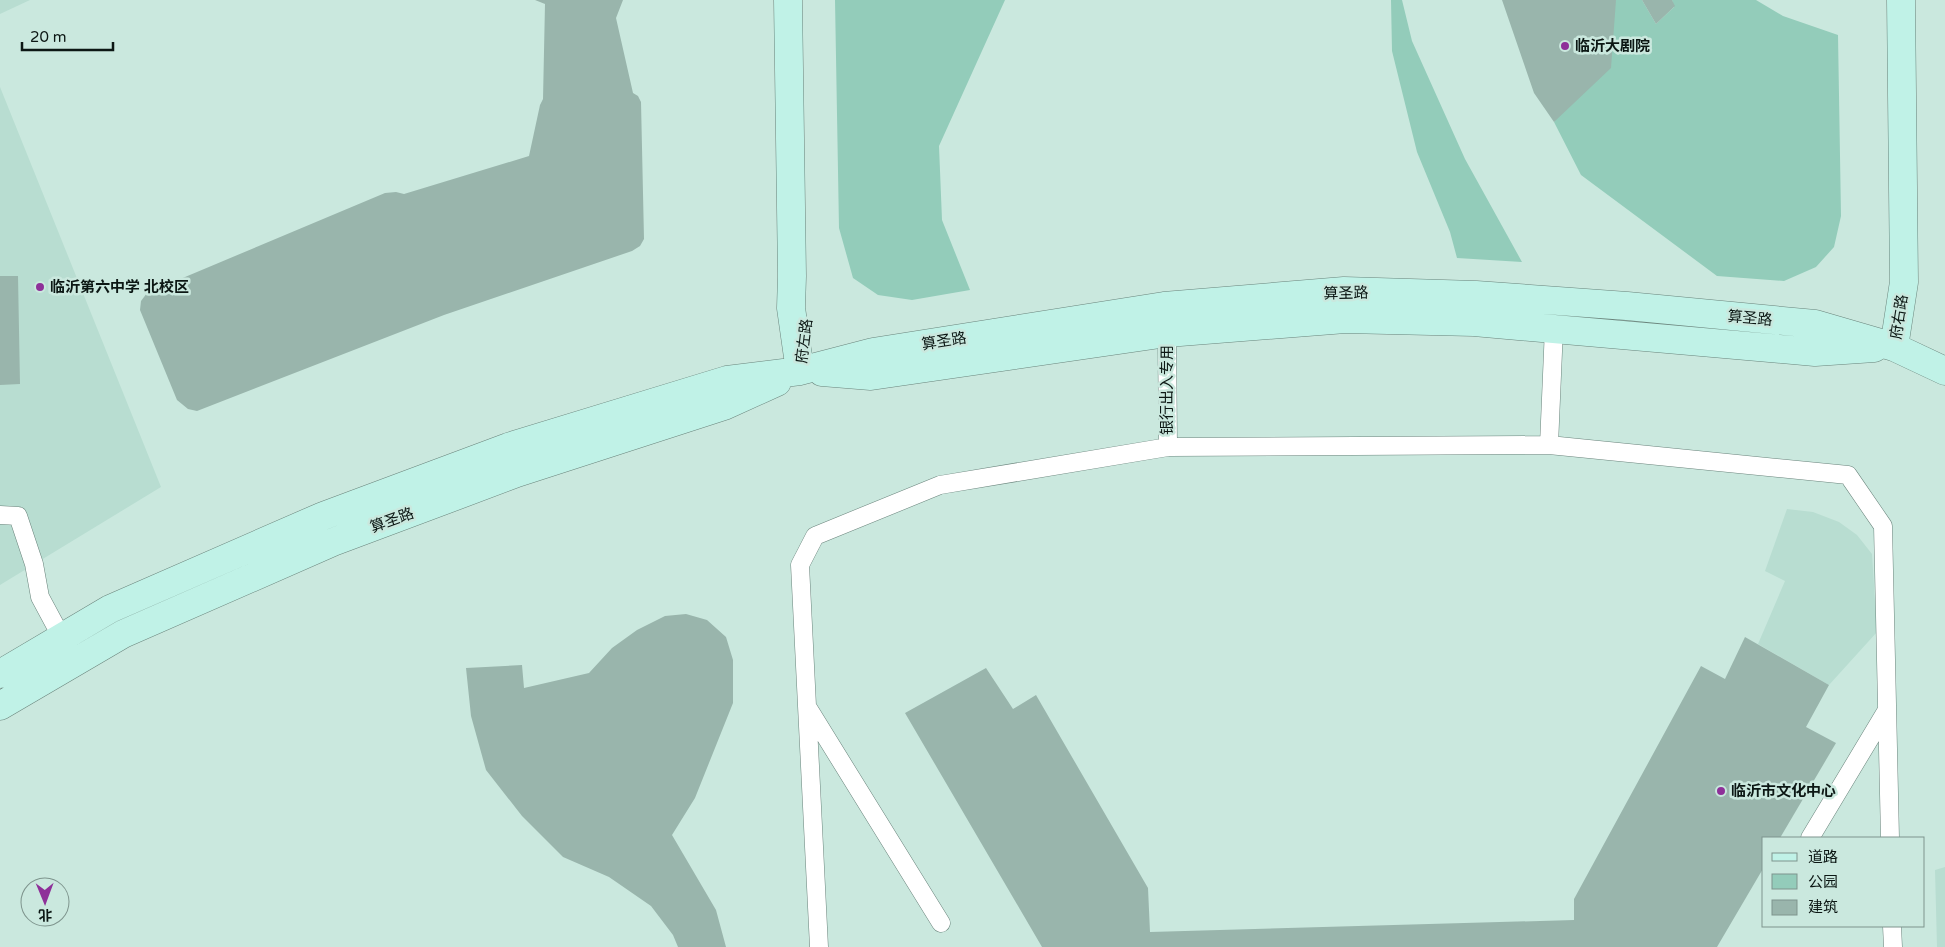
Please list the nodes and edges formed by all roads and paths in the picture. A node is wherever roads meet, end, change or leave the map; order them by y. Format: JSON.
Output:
{"nodes":[{"id":1,"x":788,"y":0,"type":"edge"},
{"id":2,"x":803,"y":0,"type":"edge"},
{"id":3,"x":1884,"y":0,"type":"edge"},
{"id":4,"x":1901,"y":0,"type":"edge"},
{"id":5,"x":1554,"y":328,"type":"junction"},
{"id":6,"x":1167,"y":333,"type":"junction"},
{"id":7,"x":1894,"y":347,"type":"junction"},
{"id":8,"x":1945,"y":350,"type":"edge"},
{"id":9,"x":800,"y":371,"type":"junction"},
{"id":10,"x":1945,"y":372,"type":"edge"},
{"id":11,"x":1549,"y":445,"type":"junction"},
{"id":12,"x":1168,"y":447,"type":"junction"},
{"id":13,"x":0,"y":515,"type":"edge"},
{"id":14,"x":62,"y":638,"type":"junction"},
{"id":15,"x":0,"y":674,"type":"edge"},
{"id":16,"x":0,"y":706,"type":"edge"},
{"id":17,"x":807,"y":706,"type":"junction"},
{"id":18,"x":1887,"y":710,"type":"junction"},
{"id":19,"x":1811,"y":837,"type":"edge"},
{"id":20,"x":1890,"y":837,"type":"edge"},
{"id":21,"x":941,"y":923,"type":"dead end"},
{"id":22,"x":1892,"y":927,"type":"edge"},
{"id":23,"x":819,"y":947,"type":"edge"},
{"id":24,"x":1893,"y":947,"type":"edge"}],
"edges":[{"from":1,"to":9,"type":"main road","name":"府左路"},
{"from":2,"to":9,"type":"main road","name":"府左路"},
{"from":3,"to":7,"type":"main road","name":"府右路"},
{"from":4,"to":7,"type":"main road","name":"府右路"},
{"from":5,"to":6,"type":"main road","name":"算圣路"},
{"from":5,"to":7,"type":"main road","name":"算圣路"},
{"from":5,"to":11,"type":"lane"},
{"from":6,"to":9,"type":"main road","name":"算圣路"},
{"from":6,"to":12,"type":"lane","name":"银行出入专用"},
{"from":7,"to":8,"type":"main road","name":"算圣路"},
{"from":7,"to":9,"type":"main road","name":"算圣路"},
{"from":7,"to":10,"type":"main road","name":"算圣路"},
{"from":9,"to":14,"type":"main road","name":"算圣路"},
{"from":9,"to":16,"type":"main road","name":"算圣路"},
{"from":11,"to":12,"type":"lane"},
{"from":11,"to":18,"type":"lane"},
{"from":12,"to":17,"type":"lane"},
{"from":13,"to":14,"type":"lane"},
{"from":14,"to":15,"type":"main road","name":"算圣路"},
{"from":17,"to":21,"type":"lane"},
{"from":17,"to":23,"type":"lane"},
{"from":18,"to":19,"type":"lane"},
{"from":18,"to":20,"type":"lane"},
{"from":22,"to":24,"type":"lane"}]}
